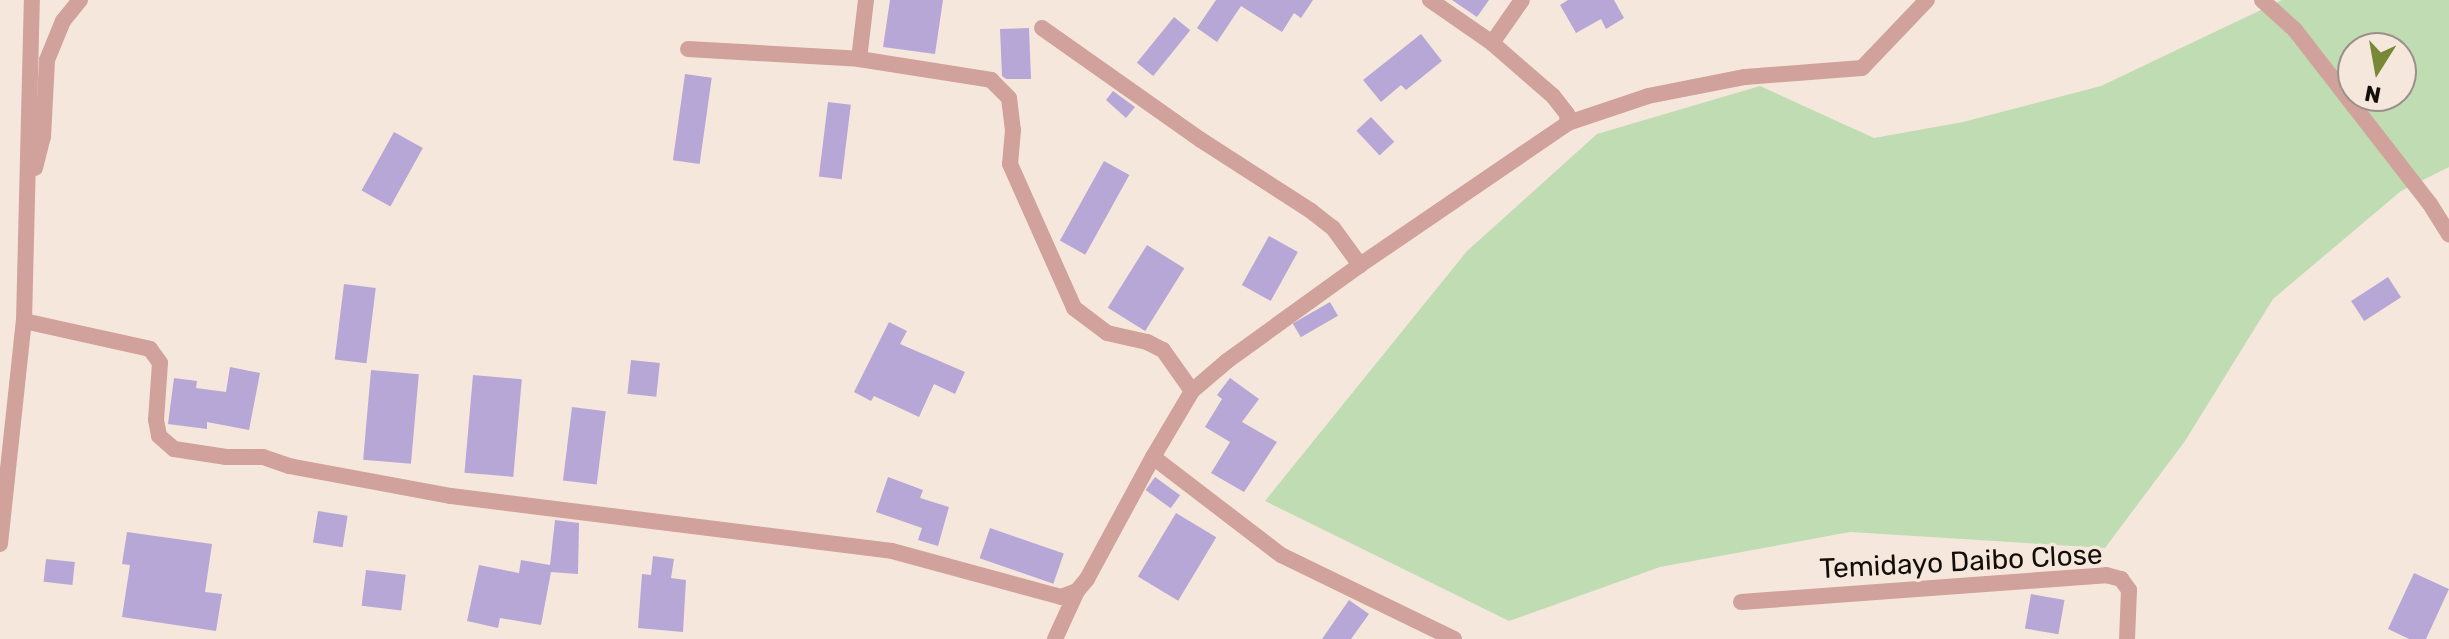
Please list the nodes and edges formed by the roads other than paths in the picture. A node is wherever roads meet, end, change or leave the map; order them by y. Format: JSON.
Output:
{"nodes":[{"id":1,"x":32,"y":0,"type":"edge"},
{"id":2,"x":80,"y":0,"type":"edge"},
{"id":3,"x":866,"y":0,"type":"edge"},
{"id":4,"x":1430,"y":0,"type":"edge"},
{"id":5,"x":1522,"y":0,"type":"edge"},
{"id":6,"x":1927,"y":0,"type":"edge"},
{"id":7,"x":2262,"y":0,"type":"edge"},
{"id":8,"x":1042,"y":28,"type":"dead end"},
{"id":9,"x":1492,"y":43,"type":"junction"},
{"id":10,"x":688,"y":49,"type":"dead end"},
{"id":11,"x":859,"y":59,"type":"junction"},
{"id":12,"x":1568,"y":123,"type":"junction"},
{"id":13,"x":28,"y":192,"type":"junction"},
{"id":14,"x":2449,"y":235,"type":"edge"},
{"id":15,"x":1360,"y":265,"type":"junction"},
{"id":16,"x":24,"y":321,"type":"junction"},
{"id":17,"x":1192,"y":391,"type":"junction"},
{"id":18,"x":1153,"y":457,"type":"junction"},
{"id":19,"x":0,"y":544,"type":"edge"},
{"id":20,"x":1077,"y":591,"type":"junction"},
{"id":21,"x":1741,"y":602,"type":"dead end"},
{"id":22,"x":1055,"y":639,"type":"edge"},
{"id":23,"x":1454,"y":639,"type":"edge"},
{"id":24,"x":2127,"y":639,"type":"edge"}],
"edges":[{"from":1,"to":13,"type":"street"},
{"from":2,"to":13,"type":"street"},
{"from":3,"to":11,"type":"street"},
{"from":4,"to":9,"type":"street"},
{"from":5,"to":9,"type":"street"},
{"from":6,"to":12,"type":"street"},
{"from":7,"to":14,"type":"street"},
{"from":8,"to":15,"type":"street"},
{"from":9,"to":12,"type":"street"},
{"from":10,"to":11,"type":"street"},
{"from":11,"to":17,"type":"street"},
{"from":12,"to":15,"type":"street"},
{"from":13,"to":16,"type":"street"},
{"from":15,"to":17,"type":"street"},
{"from":16,"to":19,"type":"street"},
{"from":16,"to":20,"type":"street"},
{"from":17,"to":18,"type":"street"},
{"from":18,"to":20,"type":"street"},
{"from":18,"to":23,"type":"street"},
{"from":20,"to":22,"type":"street"},
{"from":21,"to":24,"type":"street","name":"Temidayo Daibo Close"}]}
